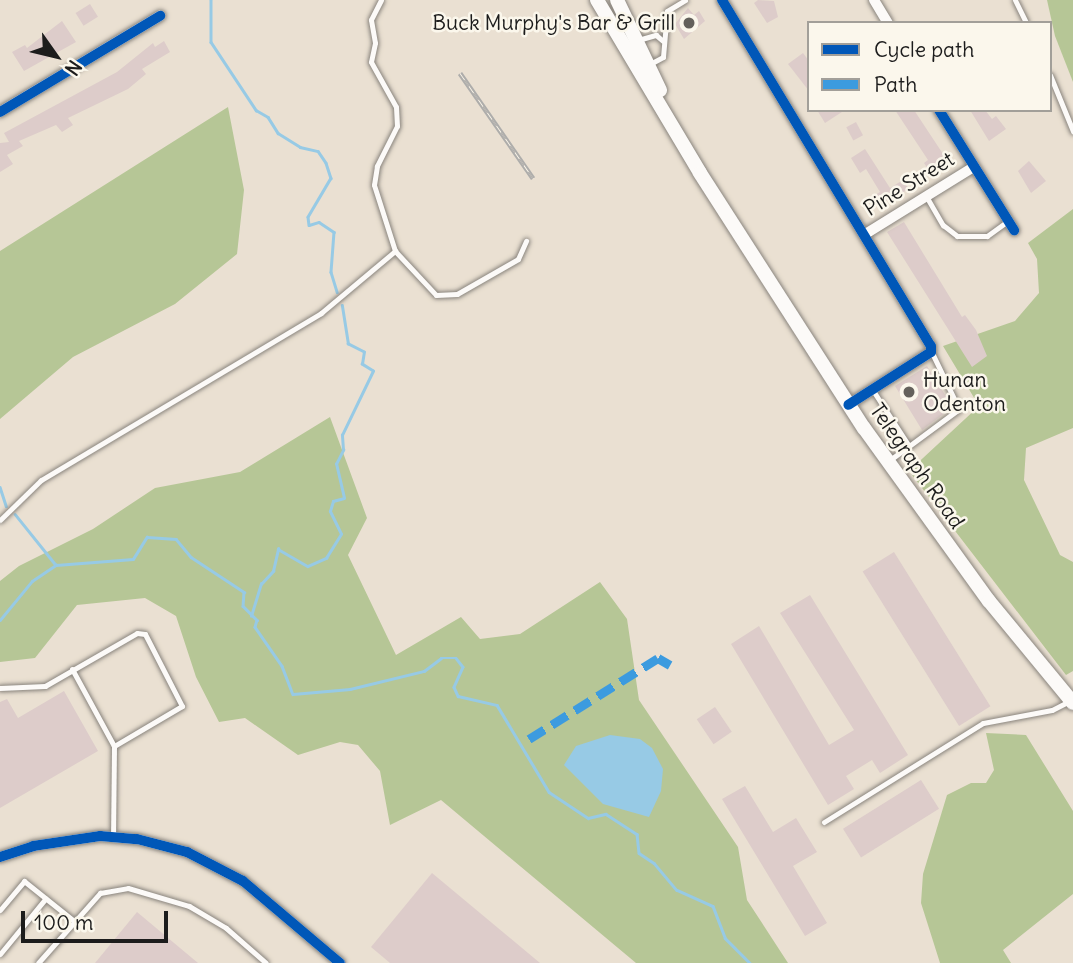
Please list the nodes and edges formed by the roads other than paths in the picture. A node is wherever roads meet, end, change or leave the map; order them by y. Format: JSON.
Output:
{"nodes":[{"id":1,"x":381,"y":0,"type":"edge"},
{"id":2,"x":597,"y":0,"type":"edge"},
{"id":3,"x":617,"y":0,"type":"edge"},
{"id":4,"x":685,"y":0,"type":"edge"},
{"id":5,"x":722,"y":0,"type":"edge"},
{"id":6,"x":874,"y":0,"type":"edge"},
{"id":7,"x":1015,"y":0,"type":"edge"},
{"id":8,"x":160,"y":16,"type":"dead end"},
{"id":9,"x":887,"y":21,"type":"edge"},
{"id":10,"x":1025,"y":21,"type":"edge"},
{"id":11,"x":637,"y":41,"type":"junction"},
{"id":12,"x":663,"y":41,"type":"junction"},
{"id":13,"x":648,"y":65,"type":"junction"},
{"id":14,"x":1052,"y":80,"type":"edge"},
{"id":15,"x":0,"y":112,"type":"edge"},
{"id":16,"x":940,"y":112,"type":"edge"},
{"id":17,"x":1073,"y":131,"type":"edge"},
{"id":18,"x":972,"y":168,"type":"junction"},
{"id":19,"x":700,"y":173,"type":"junction"},
{"id":20,"x":926,"y":196,"type":"junction"},
{"id":21,"x":1011,"y":226,"type":"joint"},
{"id":22,"x":867,"y":233,"type":"junction"},
{"id":23,"x":526,"y":241,"type":"dead end"},
{"id":24,"x":395,"y":251,"type":"junction"},
{"id":25,"x":931,"y":349,"type":"junction"},
{"id":26,"x":872,"y":389,"type":"junction"},
{"id":27,"x":848,"y":405,"type":"junction"},
{"id":28,"x":909,"y":446,"type":"junction"},
{"id":29,"x":887,"y":462,"type":"junction"},
{"id":30,"x":0,"y":520,"type":"edge"},
{"id":31,"x":72,"y":669,"type":"junction"},
{"id":32,"x":0,"y":688,"type":"edge"},
{"id":33,"x":1072,"y":701,"type":"edge"},
{"id":34,"x":114,"y":746,"type":"junction"},
{"id":35,"x":824,"y":822,"type":"dead end"},
{"id":36,"x":113,"y":837,"type":"junction"},
{"id":37,"x":0,"y":857,"type":"edge"},
{"id":38,"x":46,"y":898,"type":"junction"},
{"id":39,"x":0,"y":909,"type":"edge"},
{"id":40,"x":74,"y":921,"type":"junction"},
{"id":41,"x":0,"y":954,"type":"edge"},
{"id":42,"x":38,"y":963,"type":"edge"},
{"id":43,"x":266,"y":963,"type":"edge"},
{"id":44,"x":340,"y":963,"type":"edge"}],
"edges":[{"from":1,"to":24,"type":"lane"},
{"from":2,"to":19,"type":"main road","name":"Telegraph Road"},
{"from":3,"to":11,"type":"main road","name":"Telegraph Road"},
{"from":4,"to":12,"type":"lane"},
{"from":5,"to":22,"type":"street"},
{"from":6,"to":9,"type":"street"},
{"from":7,"to":10,"type":"lane"},
{"from":8,"to":15,"type":"street"},
{"from":11,"to":12,"type":"lane"},
{"from":11,"to":13,"type":"main road","name":"Telegraph Road"},
{"from":12,"to":13,"type":"lane"},
{"from":13,"to":19,"type":"main road","name":"Telegraph Road"},
{"from":14,"to":17,"type":"lane"},
{"from":16,"to":18,"type":"street"},
{"from":18,"to":20,"type":"street","name":"Pine Street"},
{"from":18,"to":21,"type":"street"},
{"from":19,"to":27,"type":"main road","name":"Telegraph Road"},
{"from":20,"to":21,"type":"lane"},
{"from":20,"to":22,"type":"street","name":"Pine Street"},
{"from":22,"to":25,"type":"street"},
{"from":23,"to":24,"type":"lane"},
{"from":24,"to":30,"type":"lane"},
{"from":25,"to":26,"type":"street"},
{"from":25,"to":28,"type":"lane"},
{"from":26,"to":27,"type":"street"},
{"from":26,"to":28,"type":"lane"},
{"from":27,"to":29,"type":"main road","name":"Telegraph Road"},
{"from":28,"to":29,"type":"lane"},
{"from":29,"to":33,"type":"main road","name":"Telegraph Road"},
{"from":31,"to":32,"type":"lane"},
{"from":31,"to":34,"type":"lane"},
{"from":31,"to":34,"type":"lane"},
{"from":33,"to":35,"type":"lane"},
{"from":34,"to":36,"type":"lane"},
{"from":36,"to":37,"type":"street"},
{"from":36,"to":44,"type":"street"},
{"from":38,"to":39,"type":"lane"},
{"from":38,"to":40,"type":"lane"},
{"from":38,"to":41,"type":"lane"},
{"from":40,"to":42,"type":"lane"},
{"from":40,"to":43,"type":"lane"}]}
